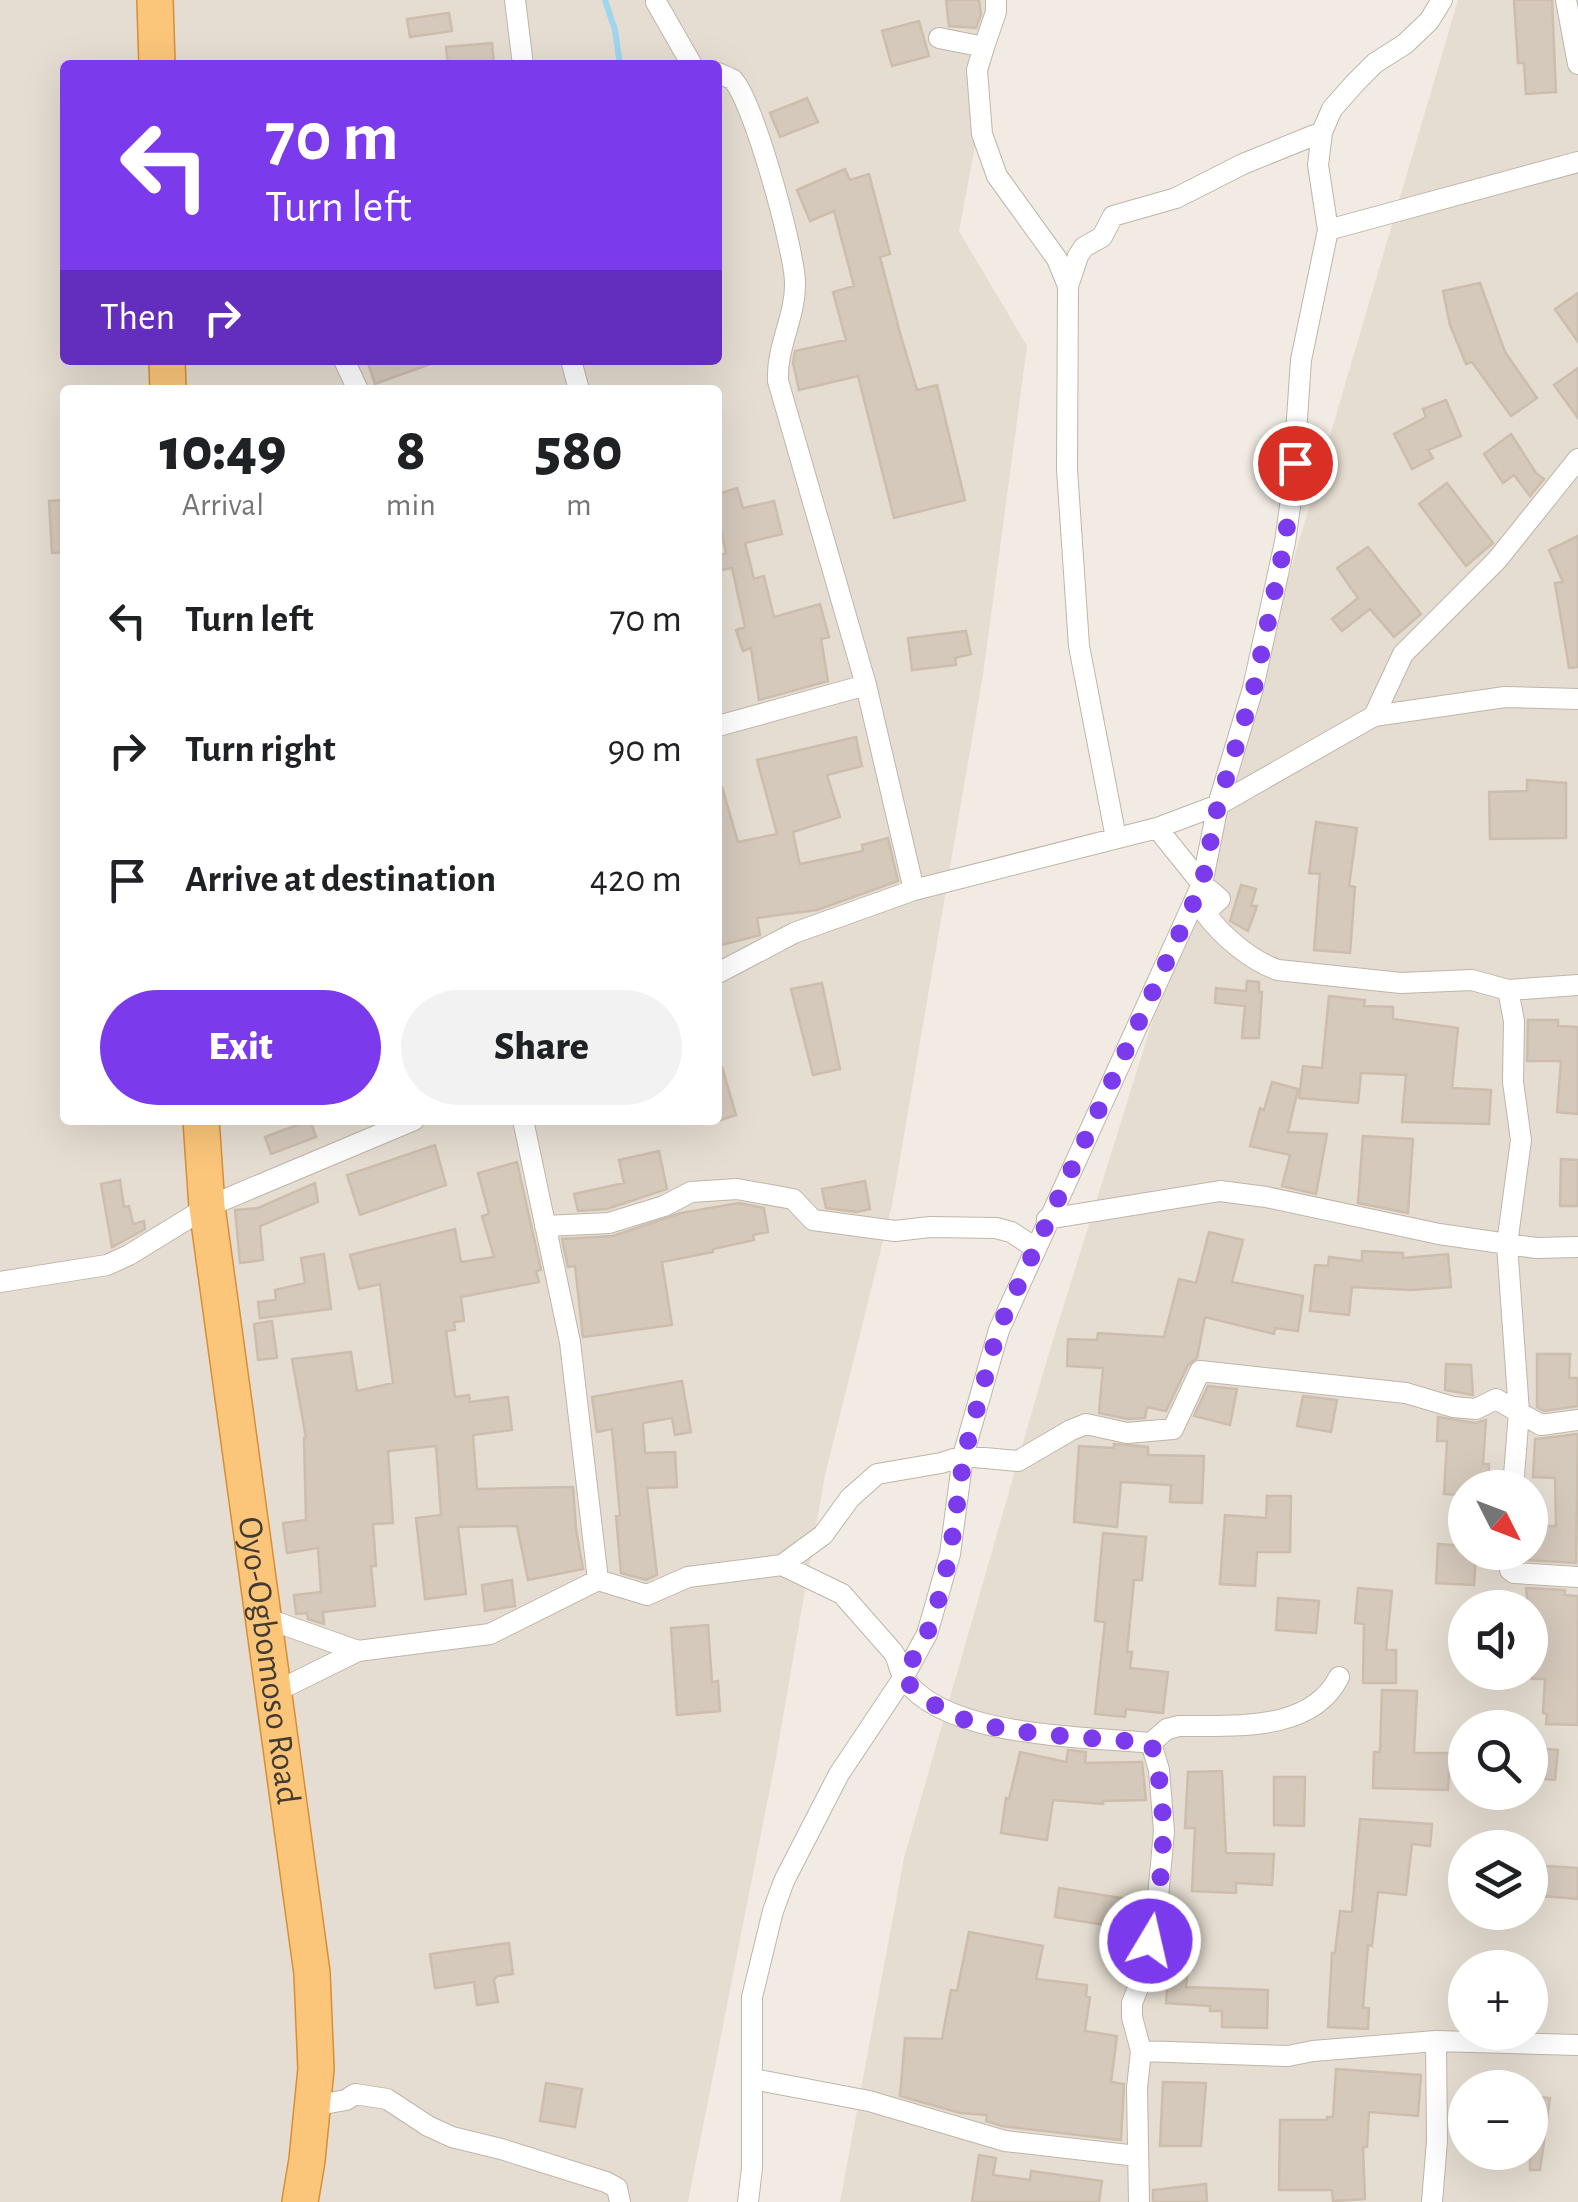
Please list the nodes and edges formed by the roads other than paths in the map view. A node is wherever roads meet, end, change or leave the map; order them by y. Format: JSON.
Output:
{"nodes":[{"id":1,"x":155,"y":0,"type":"edge"},
{"id":2,"x":515,"y":0,"type":"edge"},
{"id":3,"x":996,"y":0,"type":"edge"},
{"id":4,"x":1442,"y":0,"type":"edge"},
{"id":5,"x":1566,"y":0,"type":"edge"},
{"id":6,"x":656,"y":2,"type":"edge"},
{"id":7,"x":939,"y":38,"type":"dead end"},
{"id":8,"x":984,"y":47,"type":"junction"},
{"id":9,"x":157,"y":60,"type":"edge"},
{"id":10,"x":522,"y":60,"type":"edge"},
{"id":11,"x":689,"y":60,"type":"edge"},
{"id":12,"x":1578,"y":64,"type":"edge"},
{"id":13,"x":722,"y":75,"type":"edge"},
{"id":14,"x":1322,"y":132,"type":"junction"},
{"id":15,"x":1578,"y":162,"type":"edge"},
{"id":16,"x":1328,"y":230,"type":"junction"},
{"id":17,"x":1068,"y":286,"type":"junction"},
{"id":18,"x":1578,"y":460,"type":"edge"},
{"id":19,"x":866,"y":685,"type":"junction"},
{"id":20,"x":1578,"y":699,"type":"edge"},
{"id":21,"x":1374,"y":716,"type":"junction"},
{"id":22,"x":722,"y":725,"type":"edge"},
{"id":23,"x":1218,"y":805,"type":"junction"},
{"id":24,"x":1157,"y":828,"type":"junction"},
{"id":25,"x":1116,"y":838,"type":"junction"},
{"id":26,"x":1202,"y":884,"type":"junction"},
{"id":27,"x":914,"y":890,"type":"junction"},
{"id":28,"x":722,"y":971,"type":"edge"},
{"id":29,"x":1578,"y":985,"type":"edge"},
{"id":30,"x":1508,"y":990,"type":"junction"},
{"id":31,"x":201,"y":1125,"type":"edge"},
{"id":32,"x":402,"y":1125,"type":"edge"},
{"id":33,"x":524,"y":1125,"type":"edge"},
{"id":34,"x":207,"y":1207,"type":"junction"},
{"id":35,"x":1047,"y":1220,"type":"junction"},
{"id":36,"x":545,"y":1226,"type":"junction"},
{"id":37,"x":1507,"y":1244,"type":"junction"},
{"id":38,"x":1578,"y":1246,"type":"edge"},
{"id":39,"x":1034,"y":1247,"type":"junction"},
{"id":40,"x":0,"y":1282,"type":"edge"},
{"id":41,"x":1519,"y":1412,"type":"junction"},
{"id":42,"x":1578,"y":1420,"type":"edge"},
{"id":43,"x":964,"y":1456,"type":"junction"},
{"id":44,"x":1514,"y":1470,"type":"edge"},
{"id":45,"x":782,"y":1565,"type":"junction"},
{"id":46,"x":1510,"y":1570,"type":"edge"},
{"id":47,"x":1578,"y":1577,"type":"edge"},
{"id":48,"x":598,"y":1580,"type":"junction"},
{"id":49,"x":262,"y":1618,"type":"junction"},
{"id":50,"x":358,"y":1650,"type":"junction"},
{"id":51,"x":1340,"y":1677,"type":"dead end"},
{"id":52,"x":902,"y":1678,"type":"junction"},
{"id":53,"x":273,"y":1693,"type":"junction"},
{"id":54,"x":1151,"y":1743,"type":"junction"},
{"id":55,"x":1436,"y":2041,"type":"junction"},
{"id":56,"x":1578,"y":2045,"type":"edge"},
{"id":57,"x":1140,"y":2051,"type":"junction"},
{"id":58,"x":753,"y":2079,"type":"junction"},
{"id":59,"x":312,"y":2106,"type":"junction"},
{"id":60,"x":1136,"y":2156,"type":"junction"},
{"id":61,"x":300,"y":2202,"type":"edge"},
{"id":62,"x":620,"y":2202,"type":"edge"},
{"id":63,"x":748,"y":2202,"type":"edge"},
{"id":64,"x":1139,"y":2202,"type":"edge"},
{"id":65,"x":1432,"y":2202,"type":"edge"}],
"edges":[{"from":1,"to":9,"type":"highway"},
{"from":2,"to":10,"type":"street"},
{"from":3,"to":8,"type":"street"},
{"from":4,"to":14,"type":"street"},
{"from":5,"to":12,"type":"street"},
{"from":6,"to":11,"type":"street"},
{"from":7,"to":8,"type":"street"},
{"from":8,"to":17,"type":"street"},
{"from":13,"to":19,"type":"street"},
{"from":14,"to":16,"type":"street"},
{"from":14,"to":17,"type":"street"},
{"from":15,"to":16,"type":"street"},
{"from":16,"to":23,"type":"street"},
{"from":17,"to":25,"type":"street"},
{"from":18,"to":21,"type":"street"},
{"from":19,"to":22,"type":"street"},
{"from":19,"to":27,"type":"street"},
{"from":20,"to":21,"type":"street"},
{"from":21,"to":23,"type":"street"},
{"from":23,"to":24,"type":"street"},
{"from":23,"to":26,"type":"street"},
{"from":24,"to":25,"type":"street"},
{"from":24,"to":26,"type":"street"},
{"from":25,"to":27,"type":"street"},
{"from":26,"to":30,"type":"street"},
{"from":26,"to":35,"type":"street"},
{"from":27,"to":28,"type":"street"},
{"from":29,"to":30,"type":"street"},
{"from":30,"to":37,"type":"street"},
{"from":31,"to":34,"type":"highway","name":"Oyo-Ogbomoso Road"},
{"from":32,"to":34,"type":"street"},
{"from":33,"to":36,"type":"street"},
{"from":34,"to":40,"type":"street"},
{"from":34,"to":49,"type":"highway","name":"Oyo-Ogbomoso Road"},
{"from":35,"to":37,"type":"street"},
{"from":35,"to":39,"type":"street"},
{"from":36,"to":39,"type":"street"},
{"from":36,"to":48,"type":"street"},
{"from":37,"to":38,"type":"street"},
{"from":37,"to":41,"type":"street"},
{"from":39,"to":43,"type":"street"},
{"from":41,"to":42,"type":"street"},
{"from":41,"to":43,"type":"street"},
{"from":41,"to":44,"type":"street"},
{"from":43,"to":45,"type":"street"},
{"from":43,"to":52,"type":"street"},
{"from":45,"to":48,"type":"street"},
{"from":45,"to":52,"type":"street"},
{"from":46,"to":47,"type":"street"},
{"from":48,"to":50,"type":"street"},
{"from":49,"to":50,"type":"street"},
{"from":49,"to":53,"type":"highway","name":"Oyo-Ogbomoso Road"},
{"from":50,"to":53,"type":"street"},
{"from":51,"to":54,"type":"street"},
{"from":52,"to":54,"type":"street"},
{"from":52,"to":58,"type":"street"},
{"from":53,"to":59,"type":"highway","name":"Oyo-Ogbomoso Road"},
{"from":54,"to":57,"type":"street"},
{"from":55,"to":56,"type":"street"},
{"from":55,"to":57,"type":"street"},
{"from":55,"to":65,"type":"street"},
{"from":57,"to":60,"type":"street"},
{"from":58,"to":60,"type":"street"},
{"from":58,"to":63,"type":"street"},
{"from":59,"to":61,"type":"highway","name":"Oyo-Ogbomoso Road"},
{"from":59,"to":62,"type":"street"},
{"from":60,"to":64,"type":"street"}]}
